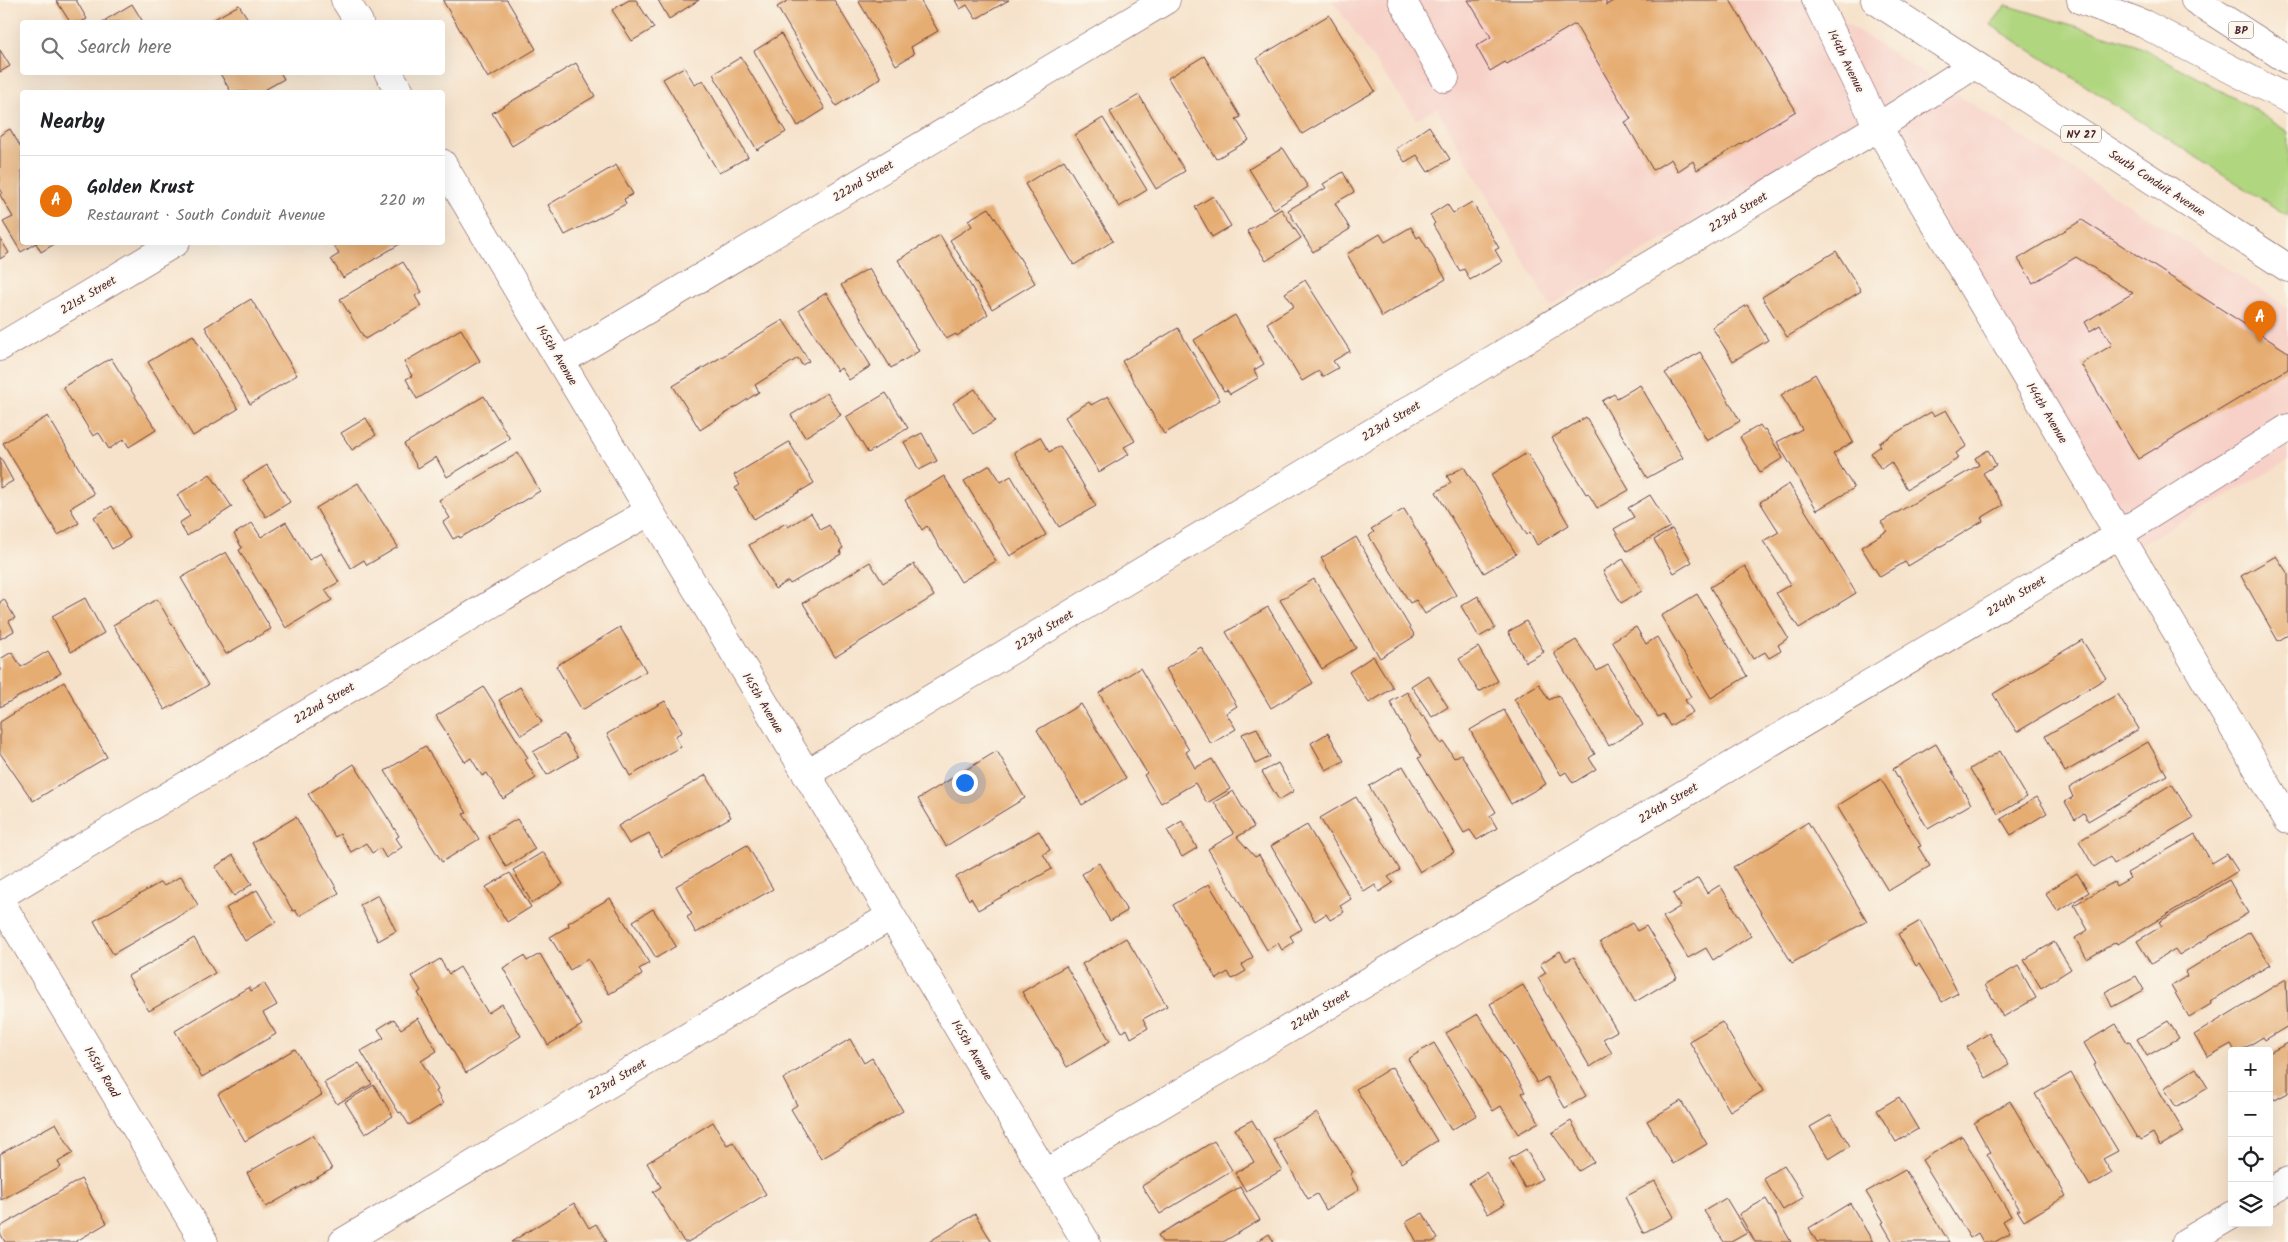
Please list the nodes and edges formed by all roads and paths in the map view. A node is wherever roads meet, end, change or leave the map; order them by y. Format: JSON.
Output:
{"nodes":[{"id":1,"x":346,"y":0,"type":"edge"},
{"id":2,"x":1166,"y":0,"type":"edge"},
{"id":3,"x":1402,"y":0,"type":"edge"},
{"id":4,"x":1816,"y":0,"type":"edge"},
{"id":5,"x":1875,"y":0,"type":"edge"},
{"id":6,"x":2080,"y":0,"type":"edge"},
{"id":7,"x":2195,"y":0,"type":"edge"},
{"id":8,"x":358,"y":20,"type":"edge"},
{"id":9,"x":2288,"y":60,"type":"edge"},
{"id":10,"x":1974,"y":65,"type":"junction"},
{"id":11,"x":390,"y":75,"type":"edge"},
{"id":12,"x":1445,"y":78,"type":"dead end"},
{"id":13,"x":399,"y":90,"type":"edge"},
{"id":14,"x":2288,"y":99,"type":"edge"},
{"id":15,"x":1878,"y":127,"type":"junction"},
{"id":16,"x":445,"y":168,"type":"edge"},
{"id":17,"x":171,"y":245,"type":"edge"},
{"id":18,"x":2288,"y":268,"type":"edge"},
{"id":19,"x":0,"y":347,"type":"edge"},
{"id":20,"x":560,"y":361,"type":"junction"},
{"id":21,"x":2288,"y":428,"type":"edge"},
{"id":22,"x":649,"y":512,"type":"junction"},
{"id":23,"x":2120,"y":534,"type":"junction"},
{"id":24,"x":806,"y":774,"type":"junction"},
{"id":25,"x":2288,"y":820,"type":"edge"},
{"id":26,"x":0,"y":896,"type":"edge"},
{"id":27,"x":0,"y":901,"type":"edge"},
{"id":28,"x":891,"y":916,"type":"junction"},
{"id":29,"x":1046,"y":1173,"type":"junction"},
{"id":30,"x":2288,"y":1181,"type":"edge"},
{"id":31,"x":2273,"y":1190,"type":"edge"},
{"id":32,"x":2228,"y":1216,"type":"edge"},
{"id":33,"x":204,"y":1242,"type":"edge"},
{"id":34,"x":343,"y":1242,"type":"edge"},
{"id":35,"x":1086,"y":1242,"type":"edge"},
{"id":36,"x":2186,"y":1242,"type":"edge"}],
"edges":[{"from":1,"to":8,"type":"main road"},
{"from":2,"to":20,"type":"main road","name":"222nd Street"},
{"from":3,"to":12,"type":"main road"},
{"from":4,"to":15,"type":"main road","name":"144th Avenue"},
{"from":5,"to":10,"type":"main road","name":"South Conduit Avenue","number":"NY 27"},
{"from":6,"to":14,"type":"main road"},
{"from":7,"to":9,"type":"main road","number":"BP"},
{"from":10,"to":15,"type":"main road","name":"223rd Street"},
{"from":10,"to":18,"type":"main road","name":"South Conduit Avenue","number":"NY 27"},
{"from":11,"to":13,"type":"main road"},
{"from":15,"to":23,"type":"main road","name":"144th Avenue"},
{"from":15,"to":24,"type":"main road","name":"223rd Street"},
{"from":16,"to":20,"type":"main road","name":"145th Avenue"},
{"from":17,"to":19,"type":"main road","name":"221st Street"},
{"from":20,"to":22,"type":"main road","name":"145th Avenue"},
{"from":21,"to":23,"type":"main road","name":"224th Street"},
{"from":22,"to":24,"type":"main road","name":"145th Avenue"},
{"from":22,"to":26,"type":"main road","name":"222nd Street"},
{"from":23,"to":25,"type":"main road","name":"144th Avenue"},
{"from":23,"to":29,"type":"main road","name":"224th Street"},
{"from":24,"to":28,"type":"main road","name":"145th Avenue"},
{"from":27,"to":33,"type":"main road","name":"145th Road"},
{"from":28,"to":29,"type":"main road","name":"145th Avenue"},
{"from":28,"to":34,"type":"main road","name":"223rd Street"},
{"from":29,"to":35,"type":"main road","name":"145th Avenue"},
{"from":30,"to":31,"type":"main road"},
{"from":32,"to":36,"type":"main road"}]}
